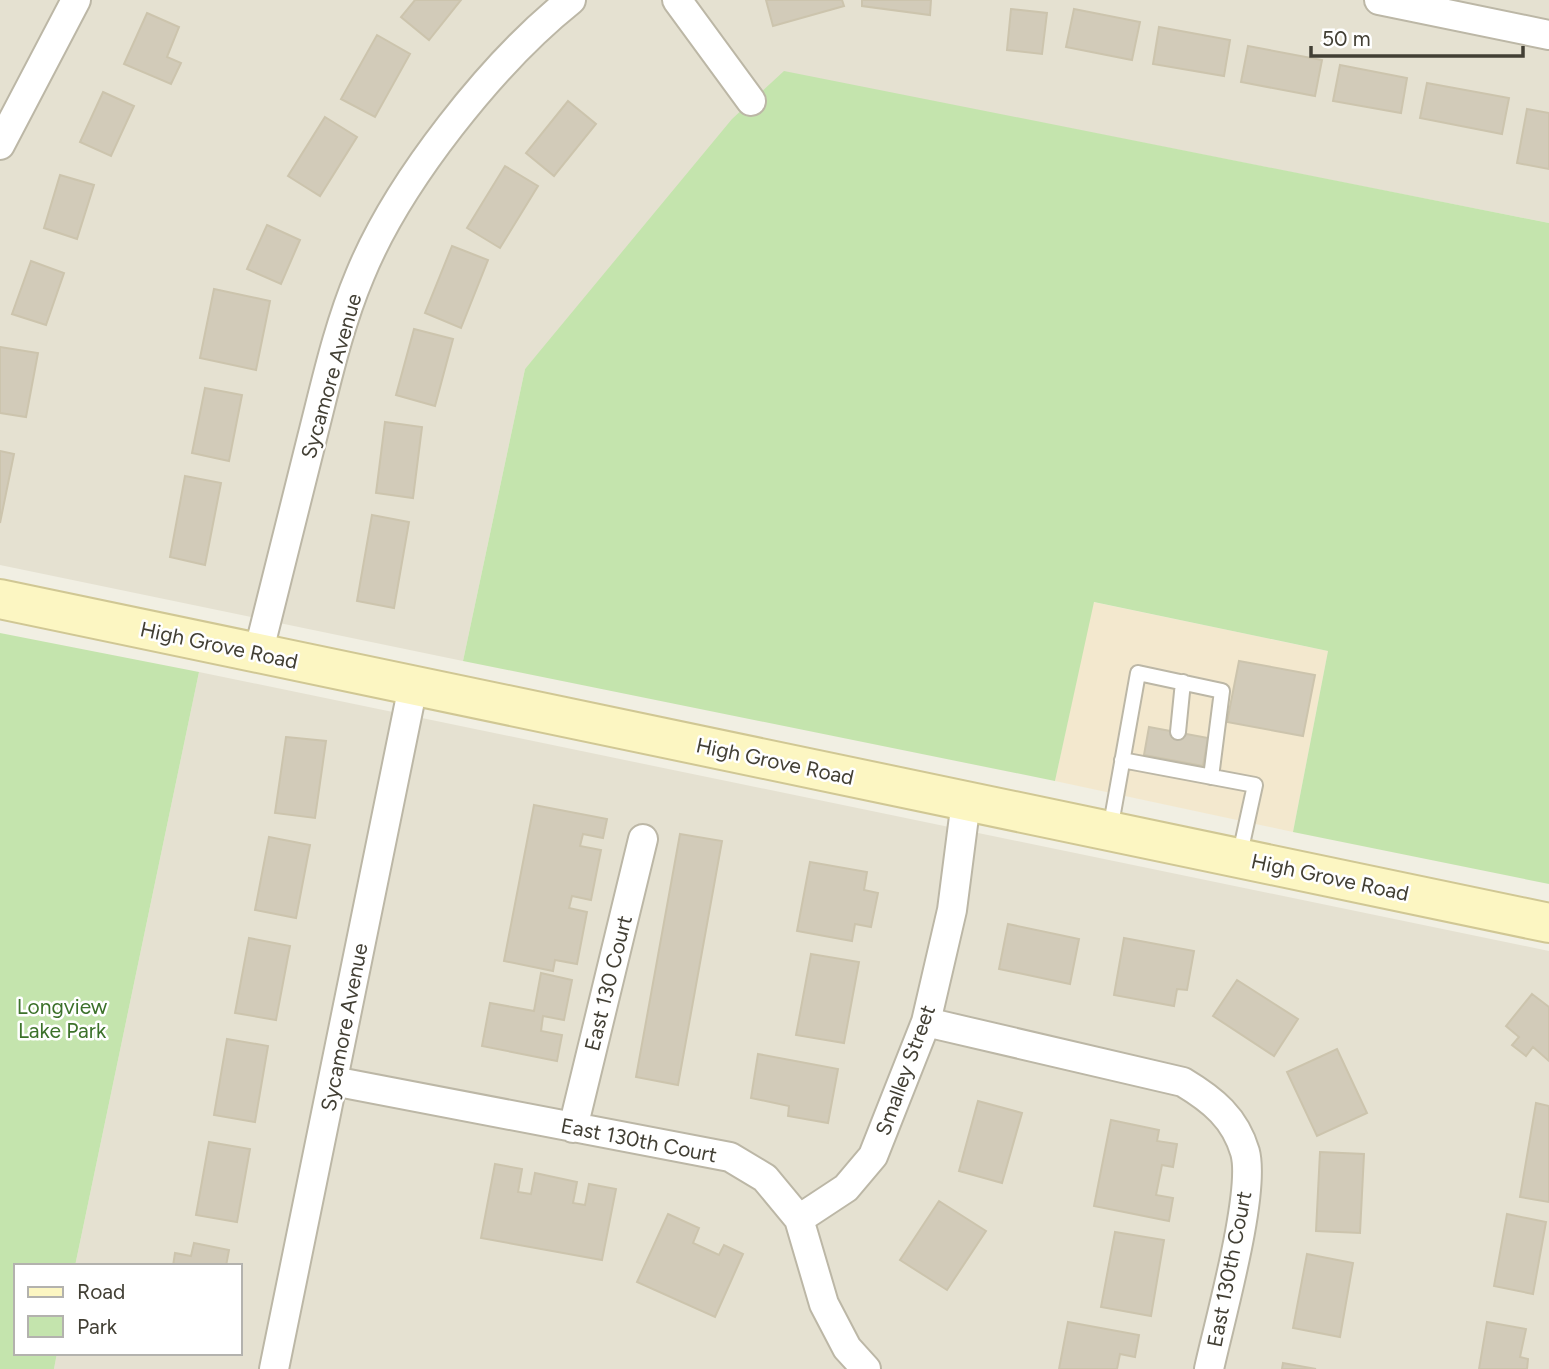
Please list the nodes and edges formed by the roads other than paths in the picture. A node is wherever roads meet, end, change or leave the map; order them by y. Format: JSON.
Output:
{"nodes":[{"id":1,"x":76,"y":0,"type":"edge"},
{"id":2,"x":570,"y":0,"type":"edge"},
{"id":3,"x":677,"y":0,"type":"edge"},
{"id":4,"x":1379,"y":0,"type":"edge"},
{"id":5,"x":1549,"y":35,"type":"edge"},
{"id":6,"x":751,"y":101,"type":"dead end"},
{"id":7,"x":0,"y":145,"type":"edge"},
{"id":8,"x":0,"y":599,"type":"edge"},
{"id":9,"x":258,"y":653,"type":"junction"},
{"id":10,"x":1183,"y":682,"type":"junction"},
{"id":11,"x":413,"y":686,"type":"junction"},
{"id":12,"x":1178,"y":732,"type":"dead end"},
{"id":13,"x":1122,"y":761,"type":"junction"},
{"id":14,"x":1211,"y":777,"type":"junction"},
{"id":15,"x":966,"y":801,"type":"junction"},
{"id":16,"x":1110,"y":831,"type":"junction"},
{"id":17,"x":643,"y":839,"type":"dead end"},
{"id":18,"x":1238,"y":858,"type":"junction"},
{"id":19,"x":1549,"y":923,"type":"edge"},
{"id":20,"x":926,"y":1022,"type":"junction"},
{"id":21,"x":333,"y":1081,"type":"junction"},
{"id":22,"x":573,"y":1128,"type":"junction"},
{"id":23,"x":799,"y":1219,"type":"junction"},
{"id":24,"x":274,"y":1369,"type":"edge"},
{"id":25,"x":866,"y":1369,"type":"edge"},
{"id":26,"x":1209,"y":1369,"type":"edge"}],
"edges":[{"from":1,"to":7,"type":"street"},
{"from":2,"to":9,"type":"street","name":"Sycamore Avenue"},
{"from":3,"to":6,"type":"street"},
{"from":4,"to":5,"type":"street"},
{"from":8,"to":9,"type":"main road","name":"High Grove Road"},
{"from":9,"to":11,"type":"main road","name":"High Grove Road"},
{"from":10,"to":12,"type":"lane"},
{"from":10,"to":13,"type":"lane"},
{"from":10,"to":14,"type":"lane"},
{"from":11,"to":15,"type":"main road","name":"High Grove Road"},
{"from":11,"to":21,"type":"street","name":"Sycamore Avenue"},
{"from":13,"to":14,"type":"lane"},
{"from":13,"to":16,"type":"lane"},
{"from":14,"to":18,"type":"lane"},
{"from":15,"to":16,"type":"main road","name":"High Grove Road"},
{"from":15,"to":20,"type":"street","name":"Smalley Street"},
{"from":16,"to":18,"type":"main road","name":"High Grove Road"},
{"from":17,"to":22,"type":"street","name":"East 130 Court"},
{"from":18,"to":19,"type":"main road","name":"High Grove Road"},
{"from":20,"to":23,"type":"street","name":"Smalley Street"},
{"from":20,"to":26,"type":"street","name":"East 130th Court"},
{"from":21,"to":22,"type":"street","name":"East 130th Court"},
{"from":21,"to":24,"type":"street","name":"Sycamore Avenue"},
{"from":22,"to":23,"type":"street","name":"East 130th Court"},
{"from":23,"to":25,"type":"street","name":"East 130th Court"}]}
